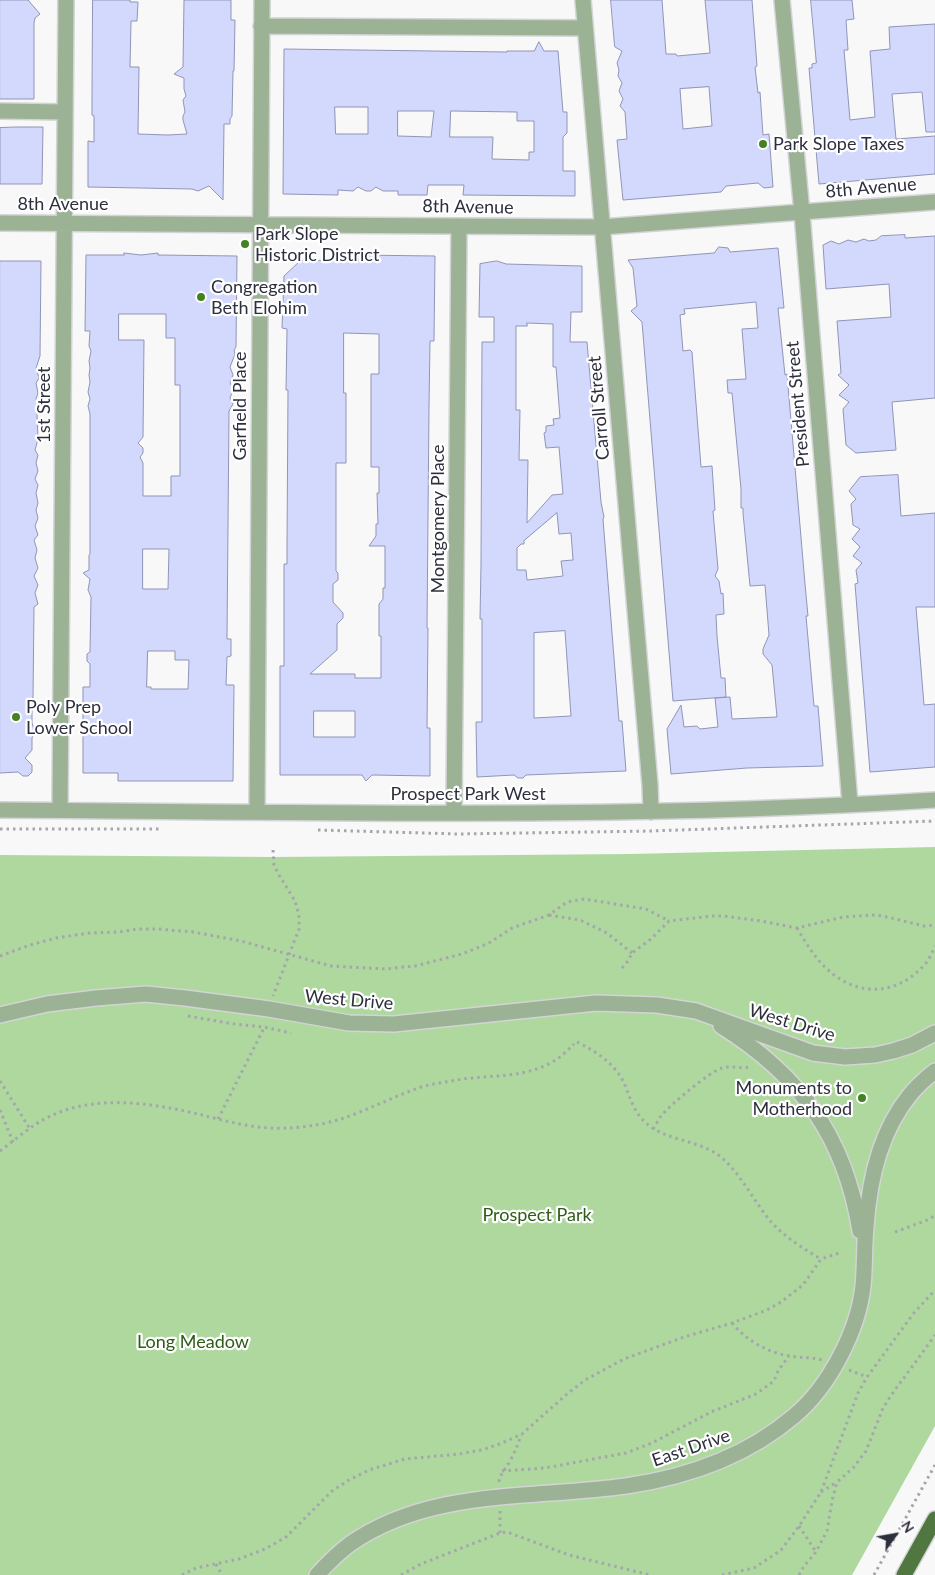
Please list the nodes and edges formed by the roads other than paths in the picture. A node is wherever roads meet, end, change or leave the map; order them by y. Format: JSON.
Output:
{"nodes":[{"id":1,"x":66,"y":0,"type":"edge"},
{"id":2,"x":262,"y":0,"type":"edge"},
{"id":3,"x":583,"y":0,"type":"edge"},
{"id":4,"x":782,"y":0,"type":"edge"},
{"id":5,"x":261,"y":26,"type":"junction"},
{"id":6,"x":585,"y":28,"type":"junction"},
{"id":7,"x":0,"y":111,"type":"edge"},
{"id":8,"x":65,"y":112,"type":"junction"},
{"id":9,"x":935,"y":202,"type":"edge"},
{"id":10,"x":802,"y":213,"type":"junction"},
{"id":11,"x":0,"y":223,"type":"edge"},
{"id":12,"x":64,"y":223,"type":"junction"},
{"id":13,"x":260,"y":224,"type":"junction"},
{"id":14,"x":459,"y":226,"type":"junction"},
{"id":15,"x":602,"y":227,"type":"junction"},
{"id":16,"x":935,"y":800,"type":"edge"},
{"id":17,"x":850,"y":804,"type":"junction"},
{"id":18,"x":0,"y":810,"type":"edge"},
{"id":19,"x":60,"y":810,"type":"junction"},
{"id":20,"x":257,"y":812,"type":"junction"},
{"id":21,"x":651,"y":812,"type":"junction"},
{"id":22,"x":454,"y":813,"type":"junction"},
{"id":23,"x":696,"y":1011,"type":"junction"},
{"id":24,"x":0,"y":1016,"type":"edge"},
{"id":25,"x":935,"y":1033,"type":"edge"},
{"id":26,"x":935,"y":1071,"type":"edge"},
{"id":27,"x":865,"y":1262,"type":"junction"},
{"id":28,"x":935,"y":1519,"type":"edge"},
{"id":29,"x":317,"y":1575,"type":"edge"},
{"id":30,"x":904,"y":1575,"type":"edge"}],
"edges":[{"from":1,"to":8,"type":"street","name":"1st Street"},
{"from":2,"to":5,"type":"street","name":"Garfield Place"},
{"from":3,"to":6,"type":"street","name":"Carroll Street"},
{"from":4,"to":10,"type":"street","name":"President Street"},
{"from":5,"to":6,"type":"street"},
{"from":5,"to":13,"type":"street","name":"Garfield Place"},
{"from":6,"to":15,"type":"street","name":"Carroll Street"},
{"from":7,"to":8,"type":"street"},
{"from":8,"to":12,"type":"street","name":"1st Street"},
{"from":9,"to":10,"type":"street","name":"8th Avenue"},
{"from":10,"to":15,"type":"street","name":"8th Avenue"},
{"from":10,"to":17,"type":"street","name":"President Street"},
{"from":11,"to":12,"type":"street","name":"8th Avenue"},
{"from":12,"to":13,"type":"street","name":"8th Avenue"},
{"from":12,"to":19,"type":"street","name":"1st Street"},
{"from":13,"to":14,"type":"street","name":"8th Avenue"},
{"from":13,"to":20,"type":"street","name":"Garfield Place"},
{"from":14,"to":15,"type":"street","name":"8th Avenue"},
{"from":14,"to":22,"type":"street","name":"Montgomery Place"},
{"from":15,"to":21,"type":"street","name":"Carroll Street"},
{"from":16,"to":17,"type":"street","name":"Prospect Park West"},
{"from":17,"to":21,"type":"street","name":"Prospect Park West"},
{"from":18,"to":19,"type":"street","name":"Prospect Park West"},
{"from":19,"to":20,"type":"street","name":"Prospect Park West"},
{"from":20,"to":22,"type":"street","name":"Prospect Park West"},
{"from":21,"to":22,"type":"street","name":"Prospect Park West"},
{"from":23,"to":24,"type":"street","name":"West Drive"},
{"from":23,"to":25,"type":"street","name":"West Drive"},
{"from":23,"to":27,"type":"street","name":"West Drive"},
{"from":26,"to":27,"type":"street","name":"East Drive"},
{"from":27,"to":29,"type":"street","name":"East Drive"},
{"from":28,"to":30,"type":"main road"}]}
